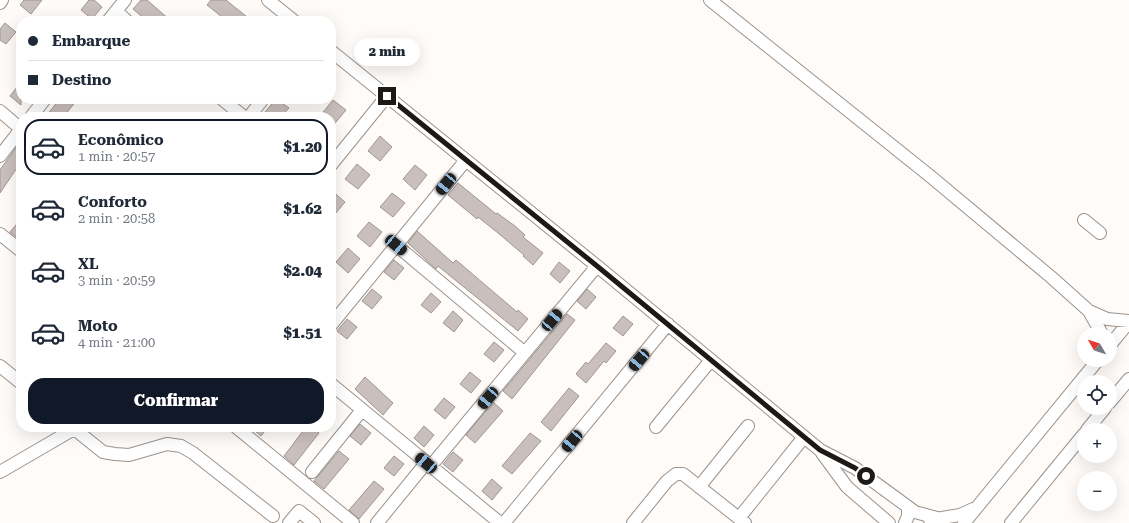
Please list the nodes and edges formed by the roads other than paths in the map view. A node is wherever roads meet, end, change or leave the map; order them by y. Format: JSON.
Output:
{"nodes":[{"id":1,"x":2,"y":0,"type":"edge"},
{"id":2,"x":125,"y":0,"type":"edge"},
{"id":3,"x":268,"y":0,"type":"edge"},
{"id":4,"x":710,"y":0,"type":"edge"},
{"id":5,"x":0,"y":3,"type":"edge"},
{"id":6,"x":116,"y":11,"type":"junction"},
{"id":7,"x":112,"y":16,"type":"edge"},
{"id":8,"x":122,"y":16,"type":"edge"},
{"id":9,"x":288,"y":16,"type":"edge"},
{"id":10,"x":336,"y":55,"type":"edge"},
{"id":11,"x":387,"y":96,"type":"junction"},
{"id":12,"x":41,"y":104,"type":"edge"},
{"id":13,"x":228,"y":104,"type":"edge"},
{"id":14,"x":259,"y":104,"type":"edge"},
{"id":15,"x":0,"y":112,"type":"edge"},
{"id":16,"x":35,"y":112,"type":"edge"},
{"id":17,"x":238,"y":112,"type":"edge"},
{"id":18,"x":252,"y":112,"type":"edge"},
{"id":19,"x":16,"y":125,"type":"edge"},
{"id":20,"x":16,"y":135,"type":"edge"},
{"id":21,"x":0,"y":156,"type":"edge"},
{"id":22,"x":336,"y":159,"type":"edge"},
{"id":23,"x":466,"y":160,"type":"junction"},
{"id":24,"x":1084,"y":220,"type":"dead end"},
{"id":25,"x":1100,"y":233,"type":"dead end"},
{"id":26,"x":0,"y":234,"type":"edge"},
{"id":27,"x":396,"y":245,"type":"junction"},
{"id":28,"x":16,"y":247,"type":"edge"},
{"id":29,"x":597,"y":266,"type":"junction"},
{"id":30,"x":1089,"y":311,"type":"junction"},
{"id":31,"x":336,"y":319,"type":"edge"},
{"id":32,"x":1129,"y":322,"type":"edge"},
{"id":33,"x":668,"y":324,"type":"junction"},
{"id":34,"x":1098,"y":327,"type":"edge"},
{"id":35,"x":1117,"y":337,"type":"edge"},
{"id":36,"x":525,"y":353,"type":"junction"},
{"id":37,"x":711,"y":360,"type":"junction"},
{"id":38,"x":0,"y":366,"type":"edge"},
{"id":39,"x":1092,"y":367,"type":"edge"},
{"id":40,"x":16,"y":379,"type":"edge"},
{"id":41,"x":1129,"y":379,"type":"edge"},
{"id":42,"x":336,"y":388,"type":"edge"},
{"id":43,"x":1117,"y":394,"type":"edge"},
{"id":44,"x":362,"y":410,"type":"junction"},
{"id":45,"x":1100,"y":415,"type":"edge"},
{"id":46,"x":1094,"y":423,"type":"edge"},
{"id":47,"x":748,"y":426,"type":"dead end"},
{"id":48,"x":656,"y":427,"type":"dead end"},
{"id":49,"x":66,"y":432,"type":"edge"},
{"id":50,"x":78,"y":432,"type":"edge"},
{"id":51,"x":242,"y":432,"type":"edge"},
{"id":52,"x":804,"y":437,"type":"junction"},
{"id":53,"x":1077,"y":443,"type":"edge"},
{"id":54,"x":820,"y":450,"type":"junction"},
{"id":55,"x":428,"y":465,"type":"junction"},
{"id":56,"x":855,"y":468,"type":"junction"},
{"id":57,"x":0,"y":472,"type":"edge"},
{"id":58,"x":312,"y":472,"type":"dead end"},
{"id":59,"x":844,"y":484,"type":"junction"},
{"id":60,"x":699,"y":487,"type":"junction"},
{"id":61,"x":978,"y":506,"type":"junction"},
{"id":62,"x":908,"y":508,"type":"junction"},
{"id":63,"x":273,"y":516,"type":"dead end"},
{"id":64,"x":937,"y":518,"type":"junction"},
{"id":65,"x":742,"y":521,"type":"edge"},
{"id":66,"x":289,"y":523,"type":"edge"},
{"id":67,"x":314,"y":523,"type":"edge"},
{"id":68,"x":353,"y":523,"type":"edge"},
{"id":69,"x":378,"y":523,"type":"edge"},
{"id":70,"x":500,"y":523,"type":"edge"},
{"id":71,"x":504,"y":523,"type":"edge"},
{"id":72,"x":633,"y":523,"type":"edge"},
{"id":73,"x":889,"y":523,"type":"edge"},
{"id":74,"x":906,"y":523,"type":"edge"},
{"id":75,"x":924,"y":523,"type":"edge"},
{"id":76,"x":964,"y":523,"type":"edge"},
{"id":77,"x":1012,"y":523,"type":"edge"}],
"edges":[{"from":1,"to":5,"type":"street"},
{"from":2,"to":6,"type":"street"},
{"from":3,"to":9,"type":"street"},
{"from":4,"to":30,"type":"street"},
{"from":6,"to":7,"type":"street"},
{"from":6,"to":8,"type":"street"},
{"from":10,"to":11,"type":"street"},
{"from":11,"to":22,"type":"street"},
{"from":11,"to":23,"type":"street"},
{"from":12,"to":16,"type":"street"},
{"from":13,"to":17,"type":"street"},
{"from":14,"to":18,"type":"street"},
{"from":15,"to":19,"type":"street"},
{"from":20,"to":21,"type":"street"},
{"from":23,"to":27,"type":"street"},
{"from":23,"to":29,"type":"street"},
{"from":24,"to":25,"type":"street"},
{"from":26,"to":28,"type":"street"},
{"from":27,"to":31,"type":"street"},
{"from":27,"to":36,"type":"street"},
{"from":29,"to":33,"type":"street"},
{"from":29,"to":36,"type":"street"},
{"from":30,"to":32,"type":"street"},
{"from":30,"to":34,"type":"street"},
{"from":32,"to":35,"type":"street"},
{"from":33,"to":37,"type":"street"},
{"from":33,"to":71,"type":"street"},
{"from":36,"to":55,"type":"street"},
{"from":37,"to":48,"type":"street"},
{"from":37,"to":52,"type":"street"},
{"from":38,"to":40,"type":"street"},
{"from":39,"to":61,"type":"street"},
{"from":41,"to":43,"type":"street"},
{"from":42,"to":44,"type":"street"},
{"from":44,"to":55,"type":"street"},
{"from":44,"to":58,"type":"street"},
{"from":45,"to":46,"type":"street"},
{"from":47,"to":60,"type":"street"},
{"from":49,"to":57,"type":"street"},
{"from":50,"to":63,"type":"street"},
{"from":51,"to":68,"type":"street"},
{"from":52,"to":54,"type":"street"},
{"from":52,"to":65,"type":"street"},
{"from":53,"to":77,"type":"street"},
{"from":54,"to":56,"type":"street"},
{"from":54,"to":59,"type":"street"},
{"from":55,"to":69,"type":"street"},
{"from":55,"to":70,"type":"street"},
{"from":56,"to":59,"type":"street"},
{"from":56,"to":62,"type":"street"},
{"from":59,"to":73,"type":"street"},
{"from":60,"to":65,"type":"street"},
{"from":60,"to":72,"type":"street"},
{"from":61,"to":64,"type":"street"},
{"from":61,"to":76,"type":"street"},
{"from":62,"to":64,"type":"street"},
{"from":62,"to":74,"type":"street"},
{"from":64,"to":75,"type":"street"},
{"from":66,"to":67,"type":"street"}]}
